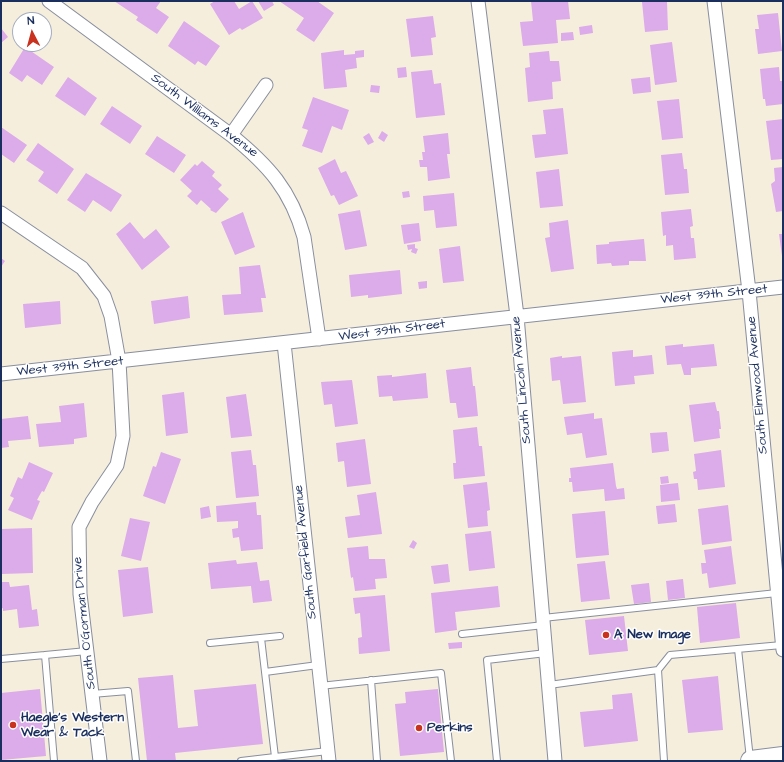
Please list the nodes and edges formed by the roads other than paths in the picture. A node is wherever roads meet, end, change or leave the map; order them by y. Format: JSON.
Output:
{"nodes":[{"id":1,"x":49,"y":1,"type":"edge"},
{"id":2,"x":478,"y":1,"type":"edge"},
{"id":3,"x":714,"y":1,"type":"edge"},
{"id":4,"x":266,"y":85,"type":"dead end"},
{"id":5,"x":232,"y":135,"type":"junction"},
{"id":6,"x":1,"y":213,"type":"edge"},
{"id":7,"x":783,"y":287,"type":"edge"},
{"id":8,"x":749,"y":291,"type":"junction"},
{"id":9,"x":517,"y":316,"type":"junction"},
{"id":10,"x":319,"y":340,"type":"junction"},
{"id":11,"x":284,"y":343,"type":"junction"},
{"id":12,"x":119,"y":361,"type":"junction"},
{"id":13,"x":1,"y":374,"type":"edge"},
{"id":14,"x":778,"y":592,"type":"junction"},
{"id":15,"x":544,"y":621,"type":"junction"},
{"id":16,"x":462,"y":634,"type":"dead end"},
{"id":17,"x":280,"y":636,"type":"dead end"},
{"id":18,"x":261,"y":638,"type":"junction"},
{"id":19,"x":210,"y":643,"type":"dead end"},
{"id":20,"x":782,"y":645,"type":"edge"},
{"id":21,"x":738,"y":649,"type":"junction"},
{"id":22,"x":783,"y":650,"type":"edge"},
{"id":23,"x":87,"y":651,"type":"junction"},
{"id":24,"x":546,"y":653,"type":"junction"},
{"id":25,"x":44,"y":655,"type":"junction"},
{"id":26,"x":1,"y":659,"type":"edge"},
{"id":27,"x":318,"y":665,"type":"junction"},
{"id":28,"x":658,"y":670,"type":"junction"},
{"id":29,"x":265,"y":672,"type":"junction"},
{"id":30,"x":371,"y":680,"type":"junction"},
{"id":31,"x":549,"y":685,"type":"junction"},
{"id":32,"x":320,"y":686,"type":"junction"},
{"id":33,"x":92,"y":694,"type":"junction"},
{"id":34,"x":328,"y":756,"type":"edge"},
{"id":35,"x":275,"y":757,"type":"junction"},
{"id":36,"x":783,"y":757,"type":"edge"},
{"id":37,"x":54,"y":761,"type":"edge"},
{"id":38,"x":100,"y":761,"type":"edge"},
{"id":39,"x":136,"y":761,"type":"edge"},
{"id":40,"x":241,"y":761,"type":"edge"},
{"id":41,"x":377,"y":761,"type":"edge"},
{"id":42,"x":451,"y":761,"type":"edge"},
{"id":43,"x":497,"y":761,"type":"edge"},
{"id":44,"x":556,"y":761,"type":"edge"},
{"id":45,"x":664,"y":761,"type":"edge"},
{"id":46,"x":751,"y":761,"type":"edge"}],
"edges":[{"from":1,"to":5,"type":"street","name":"South Williams Avenue"},
{"from":2,"to":9,"type":"street","name":"South Lincoln Avenue"},
{"from":3,"to":8,"type":"street","name":"South Elmwood Avenue"},
{"from":4,"to":5,"type":"street"},
{"from":5,"to":10,"type":"street","name":"South Williams Avenue"},
{"from":6,"to":12,"type":"street","name":"South O'Gorman Drive"},
{"from":7,"to":8,"type":"street","name":"West 39th Street"},
{"from":8,"to":9,"type":"street","name":"West 39th Street"},
{"from":8,"to":14,"type":"street","name":"South Elmwood Avenue"},
{"from":9,"to":10,"type":"street","name":"West 39th Street"},
{"from":9,"to":15,"type":"street","name":"South Lincoln Avenue"},
{"from":10,"to":11,"type":"street","name":"West 39th Street"},
{"from":11,"to":12,"type":"street","name":"West 39th Street"},
{"from":11,"to":27,"type":"street","name":"South Garfield Avenue"},
{"from":12,"to":13,"type":"street","name":"West 39th Street"},
{"from":12,"to":23,"type":"street","name":"South O'Gorman Drive"},
{"from":14,"to":15,"type":"lane"},
{"from":14,"to":20,"type":"street","name":"South Elmwood Avenue"},
{"from":15,"to":16,"type":"lane"},
{"from":15,"to":24,"type":"street","name":"South Lincoln Avenue"},
{"from":17,"to":18,"type":"lane"},
{"from":18,"to":19,"type":"lane"},
{"from":18,"to":29,"type":"lane"},
{"from":20,"to":21,"type":"lane"},
{"from":20,"to":22,"type":"street","name":"South Elmwood Avenue"},
{"from":21,"to":28,"type":"lane"},
{"from":21,"to":46,"type":"lane"},
{"from":23,"to":25,"type":"lane"},
{"from":23,"to":33,"type":"street","name":"South O'Gorman Drive"},
{"from":24,"to":31,"type":"street","name":"South Lincoln Avenue"},
{"from":24,"to":43,"type":"lane"},
{"from":25,"to":26,"type":"lane"},
{"from":25,"to":37,"type":"lane"},
{"from":27,"to":29,"type":"lane"},
{"from":27,"to":32,"type":"street","name":"South Garfield Avenue"},
{"from":28,"to":31,"type":"lane"},
{"from":28,"to":45,"type":"lane"},
{"from":29,"to":35,"type":"lane"},
{"from":30,"to":32,"type":"lane"},
{"from":30,"to":41,"type":"lane"},
{"from":30,"to":42,"type":"lane"},
{"from":31,"to":44,"type":"street","name":"South Lincoln Avenue"},
{"from":32,"to":34,"type":"street","name":"South Garfield Avenue"},
{"from":33,"to":38,"type":"street","name":"South O'Gorman Drive"},
{"from":33,"to":39,"type":"lane"},
{"from":34,"to":35,"type":"lane"},
{"from":35,"to":40,"type":"lane"},
{"from":36,"to":46,"type":"main road"}]}
